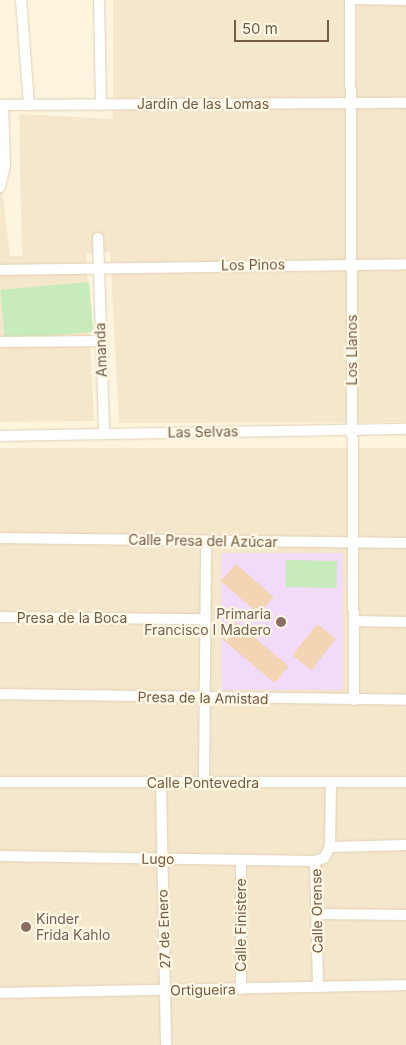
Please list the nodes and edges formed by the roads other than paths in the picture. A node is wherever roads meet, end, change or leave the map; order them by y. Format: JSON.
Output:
{"nodes":[{"id":1,"x":21,"y":0,"type":"edge"},
{"id":2,"x":100,"y":0,"type":"edge"},
{"id":3,"x":350,"y":1,"type":"edge"},
{"id":4,"x":406,"y":2,"type":"edge"},
{"id":5,"x":406,"y":103,"type":"edge"},
{"id":6,"x":350,"y":104,"type":"junction"},
{"id":7,"x":2,"y":105,"type":"edge"},
{"id":8,"x":29,"y":105,"type":"junction"},
{"id":9,"x":101,"y":105,"type":"junction"},
{"id":10,"x":0,"y":188,"type":"edge"},
{"id":11,"x":98,"y":238,"type":"dead end"},
{"id":12,"x":352,"y":264,"type":"junction"},
{"id":13,"x":406,"y":264,"type":"edge"},
{"id":14,"x":99,"y":266,"type":"junction"},
{"id":15,"x":0,"y":270,"type":"edge"},
{"id":16,"x":100,"y":341,"type":"junction"},
{"id":17,"x":0,"y":342,"type":"edge"},
{"id":18,"x":406,"y":429,"type":"edge"},
{"id":19,"x":352,"y":430,"type":"junction"},
{"id":20,"x":104,"y":434,"type":"junction"},
{"id":21,"x":0,"y":436,"type":"edge"},
{"id":22,"x":0,"y":538,"type":"edge"},
{"id":23,"x":206,"y":541,"type":"junction"},
{"id":24,"x":353,"y":542,"type":"junction"},
{"id":25,"x":406,"y":543,"type":"edge"},
{"id":26,"x":0,"y":618,"type":"edge"},
{"id":27,"x":203,"y":619,"type":"junction"},
{"id":28,"x":355,"y":621,"type":"junction"},
{"id":29,"x":406,"y":622,"type":"edge"},
{"id":30,"x":0,"y":694,"type":"edge"},
{"id":31,"x":203,"y":698,"type":"junction"},
{"id":32,"x":354,"y":700,"type":"junction"},
{"id":33,"x":406,"y":700,"type":"edge"},
{"id":34,"x":0,"y":782,"type":"edge"},
{"id":35,"x":161,"y":782,"type":"junction"},
{"id":36,"x":331,"y":782,"type":"junction"},
{"id":37,"x":406,"y":782,"type":"edge"},
{"id":38,"x":204,"y":783,"type":"junction"},
{"id":39,"x":406,"y":845,"type":"edge"},
{"id":40,"x":330,"y":847,"type":"junction"},
{"id":41,"x":0,"y":856,"type":"edge"},
{"id":42,"x":162,"y":859,"type":"junction"},
{"id":43,"x":240,"y":861,"type":"junction"},
{"id":44,"x":315,"y":861,"type":"junction"},
{"id":45,"x":317,"y":914,"type":"junction"},
{"id":46,"x":406,"y":915,"type":"edge"},
{"id":47,"x":406,"y":985,"type":"edge"},
{"id":48,"x":318,"y":987,"type":"junction"},
{"id":49,"x":241,"y":989,"type":"junction"},
{"id":50,"x":166,"y":990,"type":"junction"},
{"id":51,"x":0,"y":994,"type":"edge"},
{"id":52,"x":166,"y":1045,"type":"edge"}],
"edges":[{"from":1,"to":8,"type":"street"},
{"from":2,"to":9,"type":"street"},
{"from":3,"to":4,"type":"lane"},
{"from":3,"to":6,"type":"street","name":"Los Llanos"},
{"from":5,"to":6,"type":"street","name":"Jardín de las Lomas"},
{"from":6,"to":9,"type":"street","name":"Jardín de las Lomas"},
{"from":6,"to":12,"type":"street","name":"Los Llanos"},
{"from":7,"to":8,"type":"street","name":"Jardín de las Lomas"},
{"from":7,"to":10,"type":"street"},
{"from":8,"to":9,"type":"street","name":"Jardín de las Lomas"},
{"from":11,"to":14,"type":"street","name":"Amanda"},
{"from":12,"to":13,"type":"street","name":"Los Pinos"},
{"from":12,"to":14,"type":"street","name":"Los Pinos"},
{"from":12,"to":19,"type":"street","name":"Los Llanos"},
{"from":14,"to":15,"type":"street","name":"Los Pinos"},
{"from":14,"to":16,"type":"street","name":"Amanda"},
{"from":16,"to":17,"type":"street"},
{"from":16,"to":20,"type":"street","name":"Amanda"},
{"from":18,"to":19,"type":"street","name":"Las Selvas"},
{"from":19,"to":20,"type":"street","name":"Las Selvas"},
{"from":19,"to":24,"type":"street","name":"Los Llanos"},
{"from":20,"to":21,"type":"street","name":"Las Selvas"},
{"from":22,"to":23,"type":"street","name":"Calle Presa del Azúcar"},
{"from":23,"to":24,"type":"street","name":"Calle Presa del Azúcar"},
{"from":23,"to":27,"type":"street"},
{"from":24,"to":25,"type":"street","name":"Calle Presa del Azúcar"},
{"from":24,"to":28,"type":"street","name":"Los Llanos"},
{"from":26,"to":27,"type":"street","name":"Presa de la Boca"},
{"from":27,"to":31,"type":"street"},
{"from":28,"to":29,"type":"street"},
{"from":28,"to":32,"type":"street","name":"Los Llanos"},
{"from":30,"to":31,"type":"street","name":"Presa de la Amistad"},
{"from":31,"to":32,"type":"street","name":"Presa de la Amistad"},
{"from":31,"to":38,"type":"street"},
{"from":32,"to":33,"type":"street","name":"Presa de la Amistad"},
{"from":34,"to":35,"type":"street","name":"Calle Pontevedra"},
{"from":35,"to":38,"type":"street","name":"Calle Pontevedra"},
{"from":35,"to":42,"type":"street","name":"27 de Enero"},
{"from":36,"to":37,"type":"street","name":"Calle Pontevedra"},
{"from":36,"to":38,"type":"street","name":"Calle Pontevedra"},
{"from":36,"to":40,"type":"street"},
{"from":39,"to":40,"type":"street"},
{"from":40,"to":44,"type":"street","name":"Calle Orense"},
{"from":41,"to":42,"type":"street","name":"Lugo"},
{"from":42,"to":43,"type":"street","name":"Lugo"},
{"from":42,"to":50,"type":"street","name":"27 de Enero"},
{"from":43,"to":44,"type":"street","name":"Lugo"},
{"from":43,"to":49,"type":"street","name":"Calle Finistere"},
{"from":44,"to":45,"type":"street","name":"Calle Orense"},
{"from":45,"to":46,"type":"street"},
{"from":45,"to":48,"type":"street","name":"Calle Orense"},
{"from":47,"to":48,"type":"street","name":"Ortigueira"},
{"from":48,"to":49,"type":"street","name":"Ortigueira"},
{"from":49,"to":50,"type":"street","name":"Ortigueira"},
{"from":50,"to":51,"type":"street","name":"Ortigueira"},
{"from":50,"to":52,"type":"street","name":"27 de Enero"}]}
